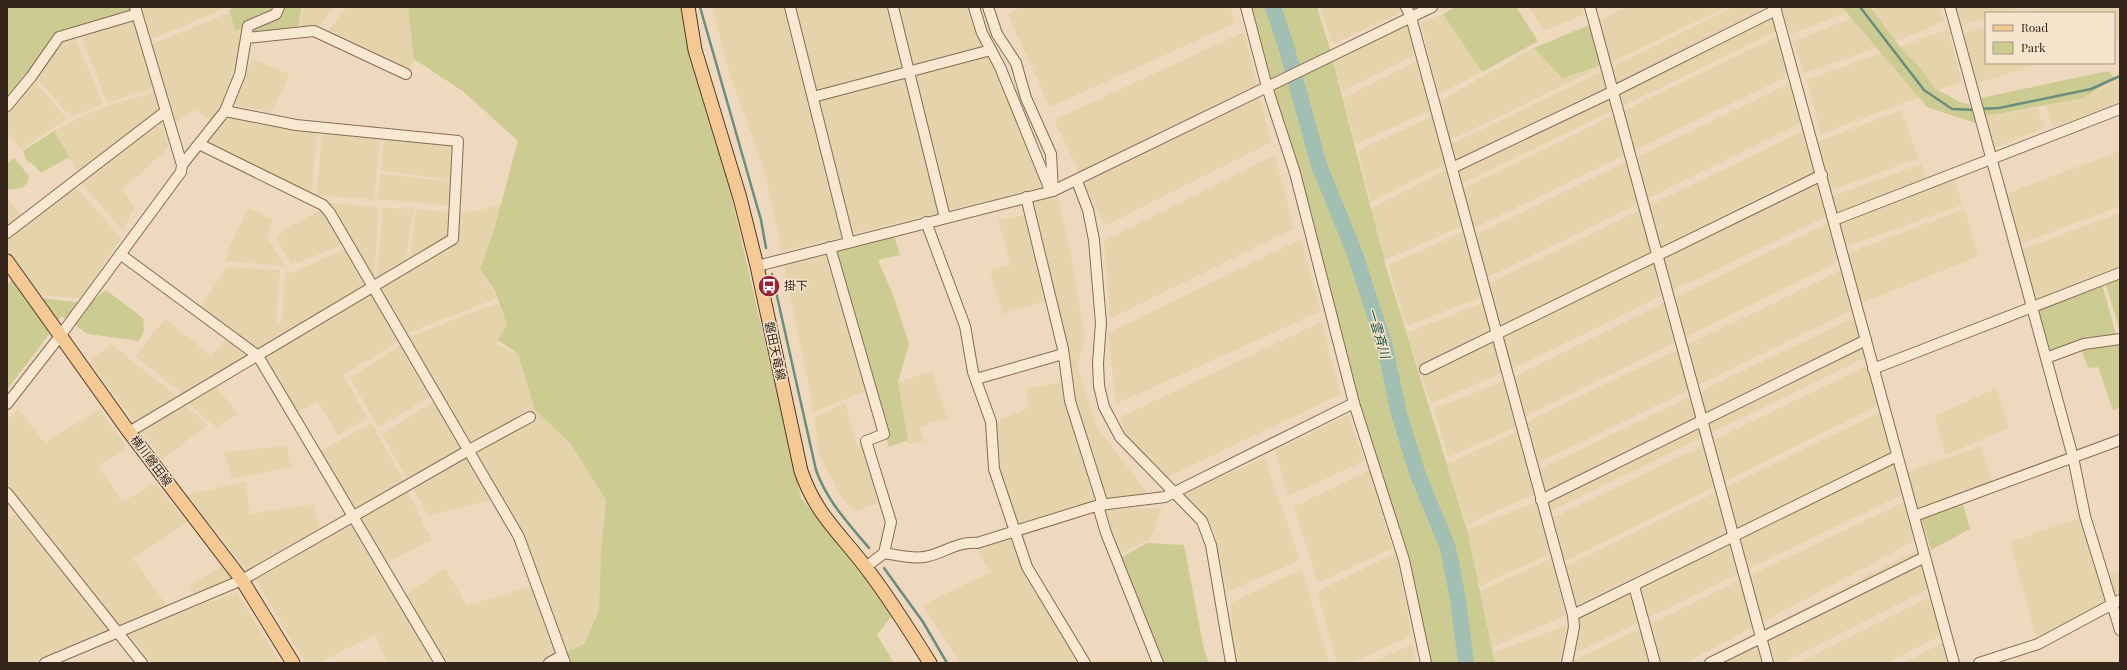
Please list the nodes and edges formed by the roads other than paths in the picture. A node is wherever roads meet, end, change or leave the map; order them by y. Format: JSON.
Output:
{"nodes":[{"id":1,"x":279,"y":7,"type":"edge"},
{"id":2,"x":688,"y":7,"type":"edge"},
{"id":3,"x":790,"y":7,"type":"edge"},
{"id":4,"x":893,"y":7,"type":"edge"},
{"id":5,"x":974,"y":7,"type":"edge"},
{"id":6,"x":988,"y":7,"type":"edge"},
{"id":7,"x":1246,"y":7,"type":"edge"},
{"id":8,"x":1406,"y":7,"type":"edge"},
{"id":9,"x":1432,"y":7,"type":"edge"},
{"id":10,"x":1590,"y":7,"type":"edge"},
{"id":11,"x":1950,"y":7,"type":"edge"},
{"id":12,"x":1776,"y":8,"type":"edge"},
{"id":13,"x":136,"y":10,"type":"edge"},
{"id":14,"x":1411,"y":17,"type":"junction"},
{"id":15,"x":246,"y":38,"type":"junction"},
{"id":16,"x":991,"y":50,"type":"junction"},
{"id":17,"x":910,"y":73,"type":"junction"},
{"id":18,"x":406,"y":74,"type":"dead end"},
{"id":19,"x":1267,"y":87,"type":"junction"},
{"id":20,"x":1612,"y":92,"type":"junction"},
{"id":21,"x":813,"y":97,"type":"junction"},
{"id":22,"x":7,"y":106,"type":"edge"},
{"id":23,"x":2120,"y":109,"type":"edge"},
{"id":24,"x":166,"y":110,"type":"junction"},
{"id":25,"x":225,"y":110,"type":"junction"},
{"id":26,"x":199,"y":144,"type":"junction"},
{"id":27,"x":1992,"y":158,"type":"junction"},
{"id":28,"x":182,"y":166,"type":"junction"},
{"id":29,"x":1452,"y":168,"type":"junction"},
{"id":30,"x":1822,"y":174,"type":"junction"},
{"id":31,"x":1077,"y":181,"type":"junction"},
{"id":32,"x":1052,"y":191,"type":"junction"},
{"id":33,"x":1026,"y":197,"type":"junction"},
{"id":34,"x":945,"y":218,"type":"junction"},
{"id":35,"x":1834,"y":220,"type":"junction"},
{"id":36,"x":926,"y":222,"type":"junction"},
{"id":37,"x":7,"y":233,"type":"edge"},
{"id":38,"x":849,"y":242,"type":"junction"},
{"id":39,"x":830,"y":247,"type":"junction"},
{"id":40,"x":120,"y":254,"type":"junction"},
{"id":41,"x":1657,"y":255,"type":"junction"},
{"id":42,"x":757,"y":266,"type":"junction"},
{"id":43,"x":9,"y":267,"type":"edge"},
{"id":44,"x":2120,"y":273,"type":"edge"},
{"id":45,"x":373,"y":288,"type":"junction"},
{"id":46,"x":2033,"y":306,"type":"junction"},
{"id":47,"x":1497,"y":334,"type":"junction"},
{"id":48,"x":60,"y":336,"type":"junction"},
{"id":49,"x":2120,"y":339,"type":"edge"},
{"id":50,"x":1866,"y":340,"type":"junction"},
{"id":51,"x":1063,"y":354,"type":"junction"},
{"id":52,"x":258,"y":356,"type":"junction"},
{"id":53,"x":2046,"y":358,"type":"junction"},
{"id":54,"x":1874,"y":368,"type":"junction"},
{"id":55,"x":1425,"y":369,"type":"dead end"},
{"id":56,"x":976,"y":379,"type":"junction"},
{"id":57,"x":1354,"y":403,"type":"junction"},
{"id":58,"x":7,"y":404,"type":"edge"},
{"id":59,"x":530,"y":417,"type":"dead end"},
{"id":60,"x":1701,"y":421,"type":"junction"},
{"id":61,"x":129,"y":432,"type":"junction"},
{"id":62,"x":2120,"y":440,"type":"edge"},
{"id":63,"x":468,"y":450,"type":"junction"},
{"id":64,"x":1897,"y":456,"type":"junction"},
{"id":65,"x":2073,"y":457,"type":"junction"},
{"id":66,"x":7,"y":493,"type":"edge"},
{"id":67,"x":1175,"y":493,"type":"junction"},
{"id":68,"x":1541,"y":500,"type":"junction"},
{"id":69,"x":1100,"y":505,"type":"junction"},
{"id":70,"x":1914,"y":516,"type":"junction"},
{"id":71,"x":353,"y":517,"type":"junction"},
{"id":72,"x":1015,"y":533,"type":"junction"},
{"id":73,"x":1732,"y":538,"type":"junction"},
{"id":74,"x":884,"y":553,"type":"junction"},
{"id":75,"x":1925,"y":557,"type":"junction"},
{"id":76,"x":866,"y":567,"type":"junction"},
{"id":77,"x":242,"y":580,"type":"junction"},
{"id":78,"x":1634,"y":586,"type":"junction"},
{"id":79,"x":2117,"y":602,"type":"edge"},
{"id":80,"x":1573,"y":615,"type":"junction"},
{"id":81,"x":2120,"y":630,"type":"edge"},
{"id":82,"x":118,"y":633,"type":"junction"},
{"id":83,"x":1761,"y":638,"type":"junction"},
{"id":84,"x":563,"y":660,"type":"edge"},
{"id":85,"x":45,"y":663,"type":"edge"},
{"id":86,"x":142,"y":663,"type":"edge"},
{"id":87,"x":293,"y":663,"type":"edge"},
{"id":88,"x":440,"y":663,"type":"edge"},
{"id":89,"x":549,"y":663,"type":"edge"},
{"id":90,"x":930,"y":663,"type":"edge"},
{"id":91,"x":1085,"y":663,"type":"edge"},
{"id":92,"x":1158,"y":663,"type":"edge"},
{"id":93,"x":1231,"y":663,"type":"edge"},
{"id":94,"x":1426,"y":663,"type":"edge"},
{"id":95,"x":1567,"y":663,"type":"edge"},
{"id":96,"x":1656,"y":663,"type":"edge"},
{"id":97,"x":1710,"y":663,"type":"edge"},
{"id":98,"x":1768,"y":663,"type":"edge"},
{"id":99,"x":1954,"y":663,"type":"edge"},
{"id":100,"x":1979,"y":663,"type":"edge"}],
"edges":[{"from":1,"to":15,"type":"street"},
{"from":2,"to":42,"type":"main road","name":"磐田天竜線"},
{"from":3,"to":21,"type":"street"},
{"from":4,"to":17,"type":"street"},
{"from":5,"to":16,"type":"street"},
{"from":6,"to":32,"type":"street"},
{"from":7,"to":19,"type":"street"},
{"from":8,"to":14,"type":"street"},
{"from":9,"to":14,"type":"street"},
{"from":10,"to":20,"type":"street"},
{"from":11,"to":27,"type":"street"},
{"from":12,"to":20,"type":"street"},
{"from":12,"to":30,"type":"street"},
{"from":13,"to":22,"type":"street"},
{"from":13,"to":24,"type":"street"},
{"from":14,"to":19,"type":"street"},
{"from":14,"to":29,"type":"street"},
{"from":15,"to":18,"type":"street"},
{"from":15,"to":25,"type":"street"},
{"from":16,"to":17,"type":"street"},
{"from":16,"to":32,"type":"street"},
{"from":17,"to":21,"type":"street"},
{"from":17,"to":34,"type":"street"},
{"from":19,"to":31,"type":"street"},
{"from":19,"to":57,"type":"street"},
{"from":20,"to":29,"type":"street"},
{"from":20,"to":41,"type":"street"},
{"from":21,"to":38,"type":"street"},
{"from":23,"to":27,"type":"street"},
{"from":24,"to":28,"type":"street"},
{"from":24,"to":37,"type":"street"},
{"from":25,"to":26,"type":"street"},
{"from":25,"to":45,"type":"street"},
{"from":26,"to":28,"type":"street"},
{"from":26,"to":45,"type":"street"},
{"from":27,"to":35,"type":"street"},
{"from":27,"to":46,"type":"street"},
{"from":28,"to":40,"type":"street"},
{"from":29,"to":47,"type":"street"},
{"from":30,"to":35,"type":"street"},
{"from":30,"to":41,"type":"street"},
{"from":31,"to":32,"type":"street"},
{"from":31,"to":67,"type":"street"},
{"from":32,"to":33,"type":"street"},
{"from":33,"to":34,"type":"street"},
{"from":33,"to":51,"type":"street"},
{"from":34,"to":36,"type":"street"},
{"from":35,"to":50,"type":"street"},
{"from":36,"to":38,"type":"street"},
{"from":36,"to":56,"type":"street"},
{"from":38,"to":39,"type":"street"},
{"from":39,"to":42,"type":"street"},
{"from":39,"to":74,"type":"street"},
{"from":40,"to":48,"type":"street"},
{"from":40,"to":52,"type":"street"},
{"from":41,"to":47,"type":"street"},
{"from":41,"to":60,"type":"street"},
{"from":42,"to":76,"type":"main road","name":"磐田天竜線"},
{"from":43,"to":48,"type":"main road","name":"横川磐田線"},
{"from":44,"to":46,"type":"street"},
{"from":45,"to":52,"type":"street"},
{"from":45,"to":63,"type":"street"},
{"from":46,"to":53,"type":"street"},
{"from":46,"to":54,"type":"street"},
{"from":47,"to":55,"type":"street"},
{"from":47,"to":68,"type":"street"},
{"from":48,"to":58,"type":"street"},
{"from":48,"to":61,"type":"main road","name":"横川磐田線"},
{"from":49,"to":53,"type":"street"},
{"from":50,"to":54,"type":"street"},
{"from":50,"to":60,"type":"street"},
{"from":51,"to":56,"type":"street"},
{"from":51,"to":69,"type":"street"},
{"from":52,"to":61,"type":"street"},
{"from":52,"to":71,"type":"street"},
{"from":53,"to":65,"type":"street"},
{"from":54,"to":64,"type":"street"},
{"from":56,"to":72,"type":"street"},
{"from":57,"to":67,"type":"street"},
{"from":57,"to":94,"type":"street"},
{"from":59,"to":63,"type":"street"},
{"from":60,"to":68,"type":"street"},
{"from":60,"to":73,"type":"street"},
{"from":61,"to":77,"type":"main road","name":"横川磐田線"},
{"from":62,"to":65,"type":"street"},
{"from":63,"to":71,"type":"street"},
{"from":63,"to":84,"type":"street"},
{"from":64,"to":70,"type":"street"},
{"from":64,"to":73,"type":"street"},
{"from":65,"to":70,"type":"street"},
{"from":65,"to":79,"type":"street"},
{"from":66,"to":82,"type":"street"},
{"from":67,"to":69,"type":"street"},
{"from":67,"to":93,"type":"street"},
{"from":68,"to":80,"type":"street"},
{"from":69,"to":72,"type":"street"},
{"from":69,"to":92,"type":"street"},
{"from":70,"to":75,"type":"street"},
{"from":71,"to":77,"type":"street"},
{"from":71,"to":88,"type":"street"},
{"from":72,"to":74,"type":"street"},
{"from":72,"to":91,"type":"street"},
{"from":73,"to":78,"type":"street"},
{"from":73,"to":83,"type":"street"},
{"from":74,"to":76,"type":"street"},
{"from":75,"to":83,"type":"street"},
{"from":75,"to":99,"type":"street"},
{"from":76,"to":90,"type":"main road","name":"磐田天竜線"},
{"from":77,"to":82,"type":"street"},
{"from":77,"to":87,"type":"main road","name":"横川磐田線"},
{"from":78,"to":80,"type":"street"},
{"from":78,"to":96,"type":"street"},
{"from":79,"to":81,"type":"street"},
{"from":79,"to":100,"type":"street"},
{"from":80,"to":95,"type":"street"},
{"from":82,"to":85,"type":"street"},
{"from":82,"to":86,"type":"street"},
{"from":83,"to":97,"type":"street"},
{"from":83,"to":98,"type":"street"},
{"from":84,"to":89,"type":"street"}]}
